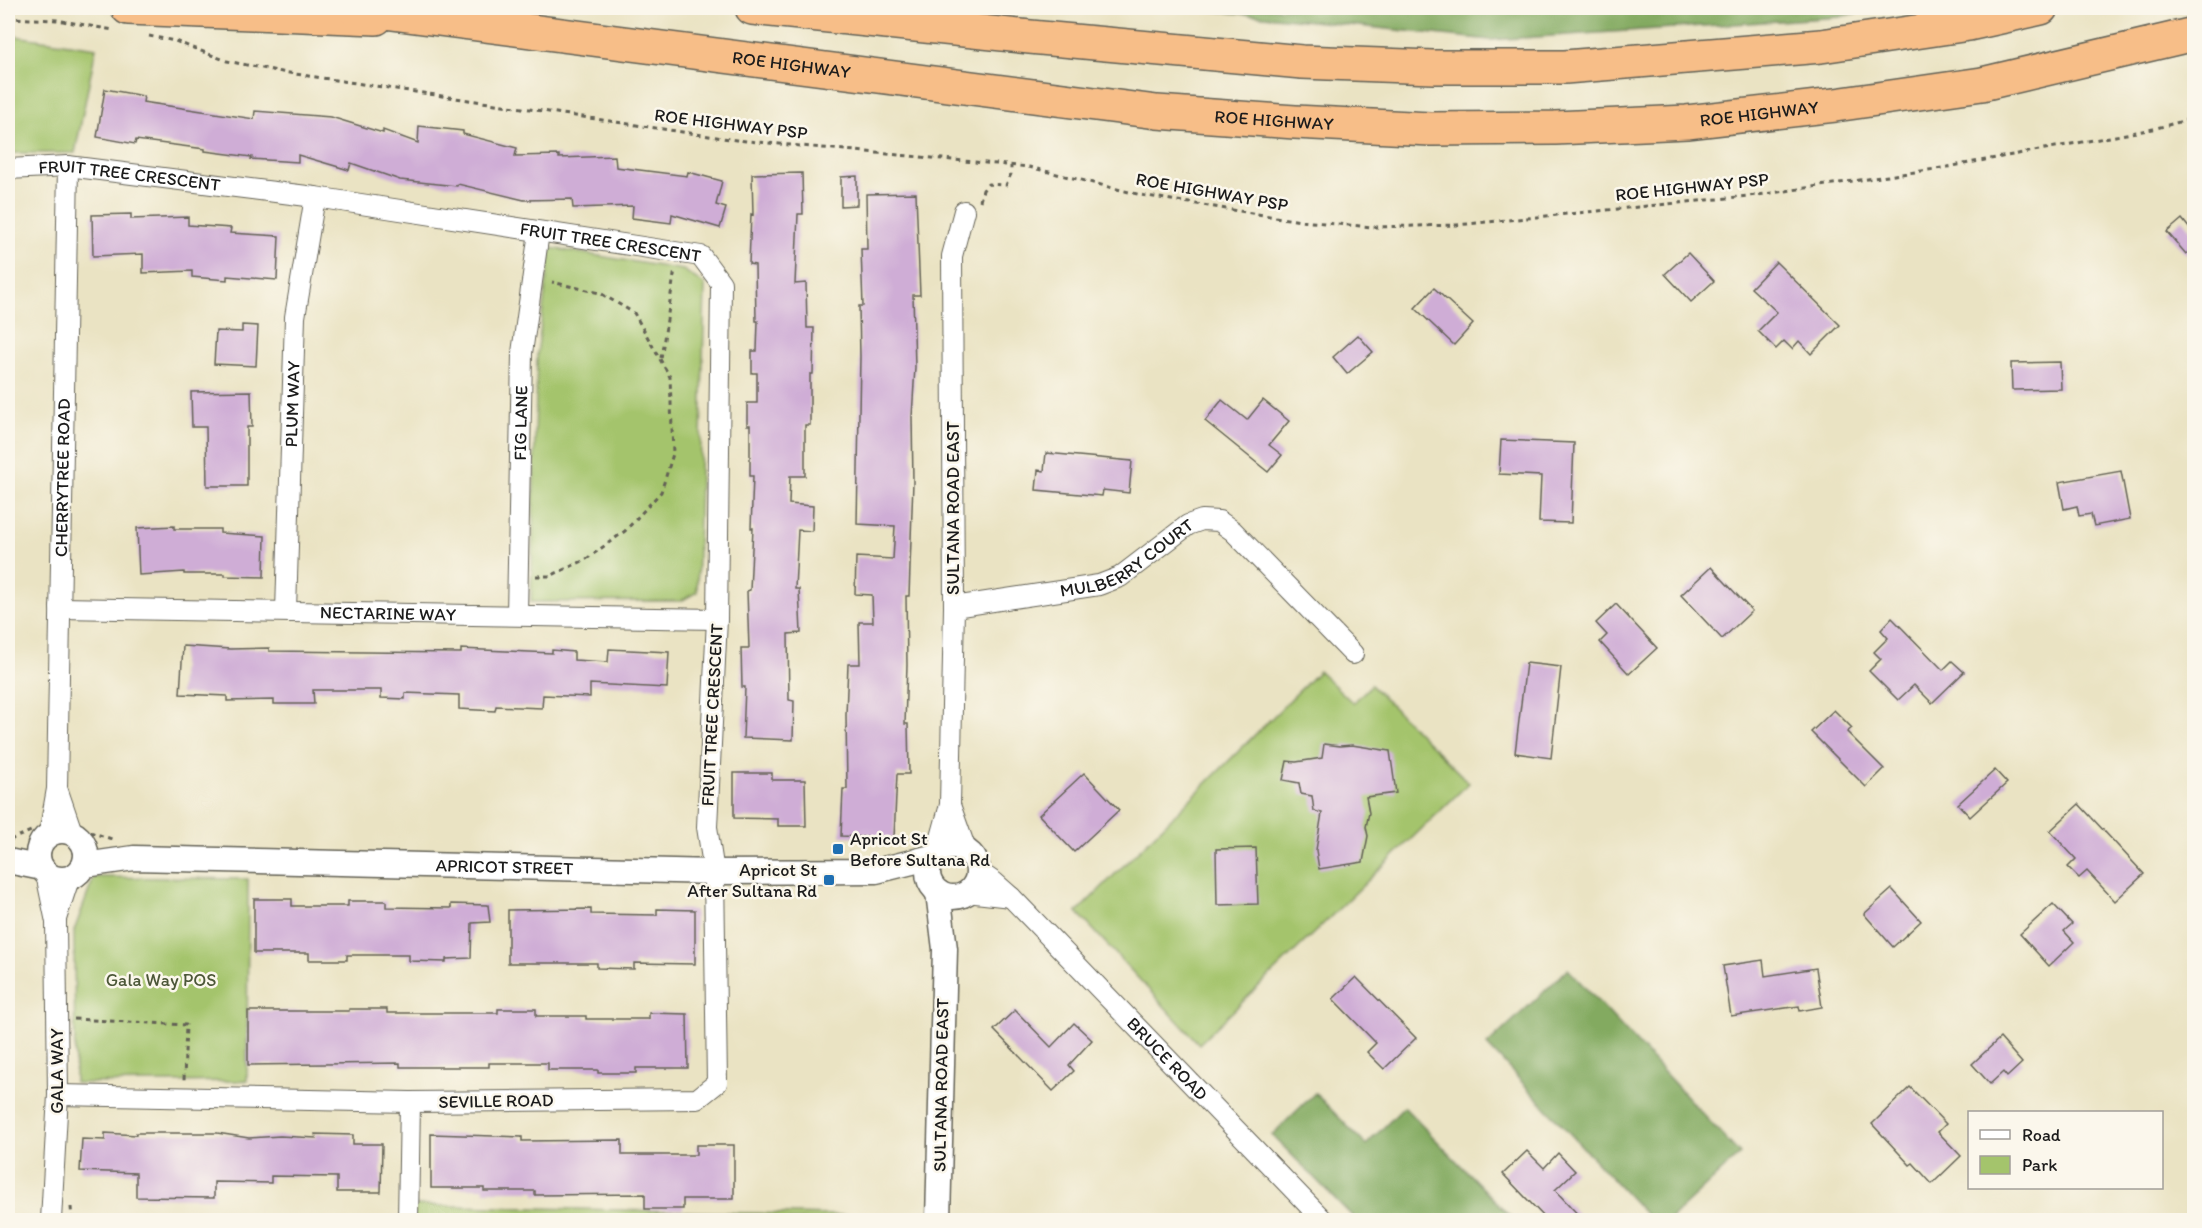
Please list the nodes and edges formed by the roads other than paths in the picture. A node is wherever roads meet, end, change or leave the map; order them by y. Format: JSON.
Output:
{"nodes":[{"id":1,"x":128,"y":8,"type":"edge"},
{"id":2,"x":353,"y":8,"type":"edge"},
{"id":3,"x":752,"y":8,"type":"edge"},
{"id":4,"x":2041,"y":8,"type":"edge"},
{"id":5,"x":456,"y":21,"type":"junction"},
{"id":6,"x":2194,"y":34,"type":"edge"},
{"id":7,"x":68,"y":166,"type":"junction"},
{"id":8,"x":8,"y":169,"type":"edge"},
{"id":9,"x":315,"y":197,"type":"junction"},
{"id":10,"x":964,"y":211,"type":"road end"},
{"id":11,"x":539,"y":232,"type":"junction"},
{"id":12,"x":60,"y":608,"type":"junction"},
{"id":13,"x":954,"y":608,"type":"junction"},
{"id":14,"x":286,"y":611,"type":"junction"},
{"id":15,"x":517,"y":615,"type":"junction"},
{"id":16,"x":717,"y":618,"type":"junction"},
{"id":17,"x":1353,"y":654,"type":"dead end"},
{"id":18,"x":950,"y":805,"type":"junction"},
{"id":19,"x":8,"y":850,"type":"edge"},
{"id":20,"x":966,"y":850,"type":"junction"},
{"id":21,"x":61,"y":855,"type":"junction"},
{"id":22,"x":934,"y":855,"type":"junction"},
{"id":23,"x":8,"y":861,"type":"edge"},
{"id":24,"x":876,"y":871,"type":"junction"},
{"id":25,"x":714,"y":872,"type":"junction"},
{"id":26,"x":955,"y":887,"type":"junction"},
{"id":27,"x":58,"y":1095,"type":"junction"},
{"id":28,"x":410,"y":1102,"type":"junction"},
{"id":29,"x":51,"y":1221,"type":"edge"},
{"id":30,"x":408,"y":1221,"type":"edge"},
{"id":31,"x":938,"y":1221,"type":"edge"},
{"id":32,"x":1323,"y":1221,"type":"edge"}],
"edges":[{"from":1,"to":5,"type":"highway"},
{"from":2,"to":5,"type":"highway","name":"ROE HIGHWAY"},
{"from":3,"to":4,"type":"highway"},
{"from":5,"to":6,"type":"highway","name":"ROE HIGHWAY"},
{"from":7,"to":8,"type":"street","name":"FRUIT TREE CRESCENT"},
{"from":7,"to":9,"type":"street","name":"FRUIT TREE CRESCENT"},
{"from":7,"to":12,"type":"street","name":"CHERRYTREE ROAD"},
{"from":9,"to":11,"type":"street","name":"FRUIT TREE CRESCENT"},
{"from":9,"to":14,"type":"street","name":"PLUM WAY"},
{"from":10,"to":13,"type":"street","name":"SULTANA ROAD EAST"},
{"from":11,"to":15,"type":"street","name":"FIG LANE"},
{"from":11,"to":16,"type":"street","name":"FRUIT TREE CRESCENT"},
{"from":12,"to":14,"type":"street","name":"NECTARINE WAY"},
{"from":12,"to":21,"type":"street","name":"CHERRYTREE ROAD"},
{"from":13,"to":17,"type":"street","name":"MULBERRY COURT"},
{"from":13,"to":18,"type":"street","name":"SULTANA ROAD EAST"},
{"from":14,"to":15,"type":"street","name":"NECTARINE WAY"},
{"from":15,"to":16,"type":"street","name":"NECTARINE WAY"},
{"from":16,"to":25,"type":"street","name":"FRUIT TREE CRESCENT"},
{"from":18,"to":20,"type":"street","name":"SULTANA ROAD EAST"},
{"from":18,"to":22,"type":"street","name":"SULTANA ROAD EAST"},
{"from":19,"to":21,"type":"street","name":"APRICOT STREET"},
{"from":20,"to":22,"type":"street"},
{"from":20,"to":26,"type":"street"},
{"from":21,"to":23,"type":"street","name":"APRICOT STREET"},
{"from":21,"to":25,"type":"street","name":"APRICOT STREET"},
{"from":21,"to":27,"type":"street","name":"GALA WAY"},
{"from":22,"to":24,"type":"street","name":"APRICOT STREET"},
{"from":22,"to":26,"type":"street"},
{"from":24,"to":25,"type":"street","name":"APRICOT STREET"},
{"from":24,"to":26,"type":"street","name":"APRICOT STREET"},
{"from":25,"to":28,"type":"street","name":"SEVILLE ROAD"},
{"from":26,"to":31,"type":"street","name":"SULTANA ROAD EAST"},
{"from":26,"to":32,"type":"street","name":"BRUCE ROAD"},
{"from":27,"to":28,"type":"street","name":"SEVILLE ROAD"},
{"from":27,"to":29,"type":"street","name":"GALA WAY"},
{"from":28,"to":30,"type":"street"}]}
